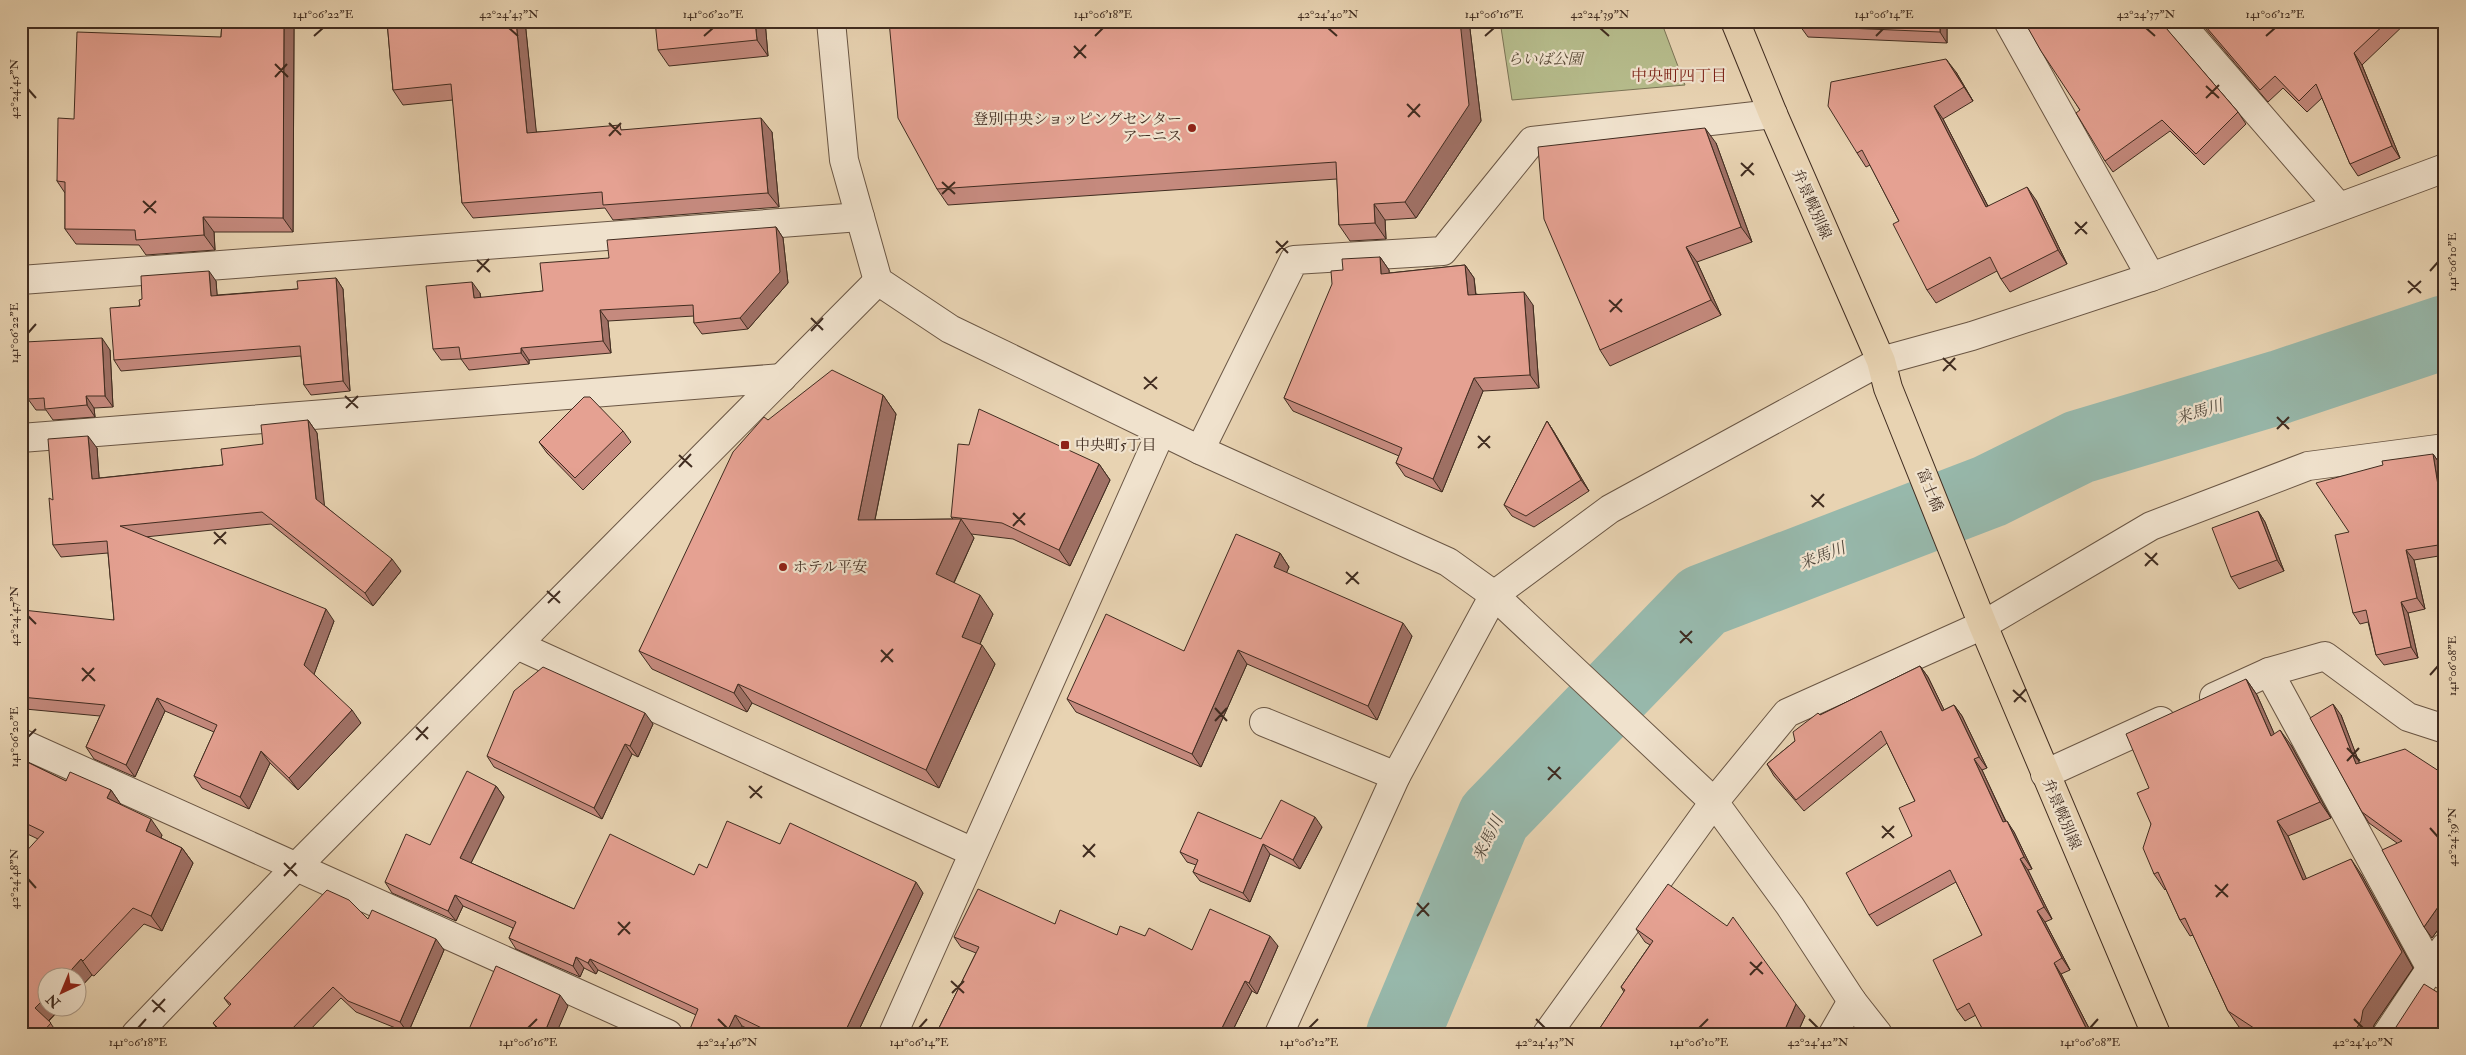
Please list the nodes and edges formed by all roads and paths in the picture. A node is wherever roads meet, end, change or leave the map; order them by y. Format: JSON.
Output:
{"nodes":[{"id":1,"x":831,"y":21,"type":"edge"},
{"id":2,"x":1735,"y":21,"type":"edge"},
{"id":3,"x":2008,"y":21,"type":"edge"},
{"id":4,"x":2178,"y":21,"type":"edge"},
{"id":5,"x":1773,"y":114,"type":"junction"},
{"id":6,"x":2445,"y":168,"type":"edge"},
{"id":7,"x":2339,"y":207,"type":"junction"},
{"id":8,"x":860,"y":217,"type":"junction"},
{"id":9,"x":2151,"y":277,"type":"junction"},
{"id":10,"x":21,"y":280,"type":"edge"},
{"id":11,"x":878,"y":281,"type":"junction"},
{"id":12,"x":1881,"y":361,"type":"junction"},
{"id":13,"x":782,"y":378,"type":"junction"},
{"id":14,"x":1888,"y":388,"type":"joint"},
{"id":15,"x":1161,"y":432,"type":"junction"},
{"id":16,"x":21,"y":438,"type":"edge"},
{"id":17,"x":2445,"y":448,"type":"edge"},
{"id":18,"x":1200,"y":450,"type":"junction"},
{"id":19,"x":1971,"y":593,"type":"joint"},
{"id":20,"x":1494,"y":595,"type":"junction"},
{"id":21,"x":1983,"y":625,"type":"junction"},
{"id":22,"x":517,"y":645,"type":"junction"},
{"id":23,"x":2269,"y":672,"type":"junction"},
{"id":24,"x":1264,"y":722,"type":"dead end"},
{"id":25,"x":2445,"y":729,"type":"edge"},
{"id":26,"x":21,"y":743,"type":"edge"},
{"id":27,"x":2045,"y":774,"type":"junction"},
{"id":28,"x":1396,"y":776,"type":"junction"},
{"id":29,"x":1714,"y":802,"type":"junction"},
{"id":30,"x":973,"y":852,"type":"junction"},
{"id":31,"x":297,"y":866,"type":"junction"},
{"id":32,"x":2440,"y":963,"type":"edge"},
{"id":33,"x":1852,"y":1000,"type":"junction"},
{"id":34,"x":136,"y":1034,"type":"edge"},
{"id":35,"x":668,"y":1034,"type":"edge"},
{"id":36,"x":893,"y":1034,"type":"edge"},
{"id":37,"x":1279,"y":1034,"type":"edge"},
{"id":38,"x":1547,"y":1034,"type":"edge"},
{"id":39,"x":1833,"y":1034,"type":"edge"},
{"id":40,"x":1878,"y":1034,"type":"edge"},
{"id":41,"x":2156,"y":1034,"type":"edge"},
{"id":42,"x":2387,"y":1034,"type":"edge"}],
"edges":[{"from":1,"to":8,"type":"street"},
{"from":2,"to":5,"type":"main road","name":"弁景幌別線"},
{"from":3,"to":9,"type":"street"},
{"from":4,"to":7,"type":"street"},
{"from":5,"to":12,"type":"main road","name":"弁景幌別線"},
{"from":5,"to":18,"type":"street"},
{"from":6,"to":7,"type":"street"},
{"from":7,"to":9,"type":"street"},
{"from":8,"to":10,"type":"street"},
{"from":8,"to":11,"type":"street"},
{"from":9,"to":12,"type":"street"},
{"from":11,"to":13,"type":"street"},
{"from":11,"to":15,"type":"street"},
{"from":12,"to":14,"type":"main road","name":"弁景幌別線"},
{"from":12,"to":20,"type":"street"},
{"from":13,"to":16,"type":"street"},
{"from":13,"to":22,"type":"street"},
{"from":14,"to":19,"type":"main road","name":"富士橋"},
{"from":15,"to":18,"type":"street"},
{"from":15,"to":30,"type":"street"},
{"from":17,"to":21,"type":"street"},
{"from":18,"to":20,"type":"street"},
{"from":19,"to":21,"type":"main road","name":"弁景幌別線"},
{"from":20,"to":28,"type":"street"},
{"from":20,"to":29,"type":"street"},
{"from":21,"to":27,"type":"main road","name":"弁景幌別線"},
{"from":21,"to":29,"type":"street"},
{"from":22,"to":30,"type":"street"},
{"from":22,"to":31,"type":"street"},
{"from":23,"to":25,"type":"street"},
{"from":23,"to":27,"type":"street"},
{"from":23,"to":32,"type":"street"},
{"from":24,"to":28,"type":"street"},
{"from":26,"to":31,"type":"street"},
{"from":27,"to":41,"type":"main road","name":"弁景幌別線"},
{"from":28,"to":37,"type":"street"},
{"from":29,"to":33,"type":"street"},
{"from":29,"to":38,"type":"street"},
{"from":30,"to":36,"type":"street"},
{"from":31,"to":34,"type":"street"},
{"from":31,"to":35,"type":"street"},
{"from":32,"to":42,"type":"street"},
{"from":33,"to":39,"type":"street"},
{"from":33,"to":40,"type":"street"}]}
